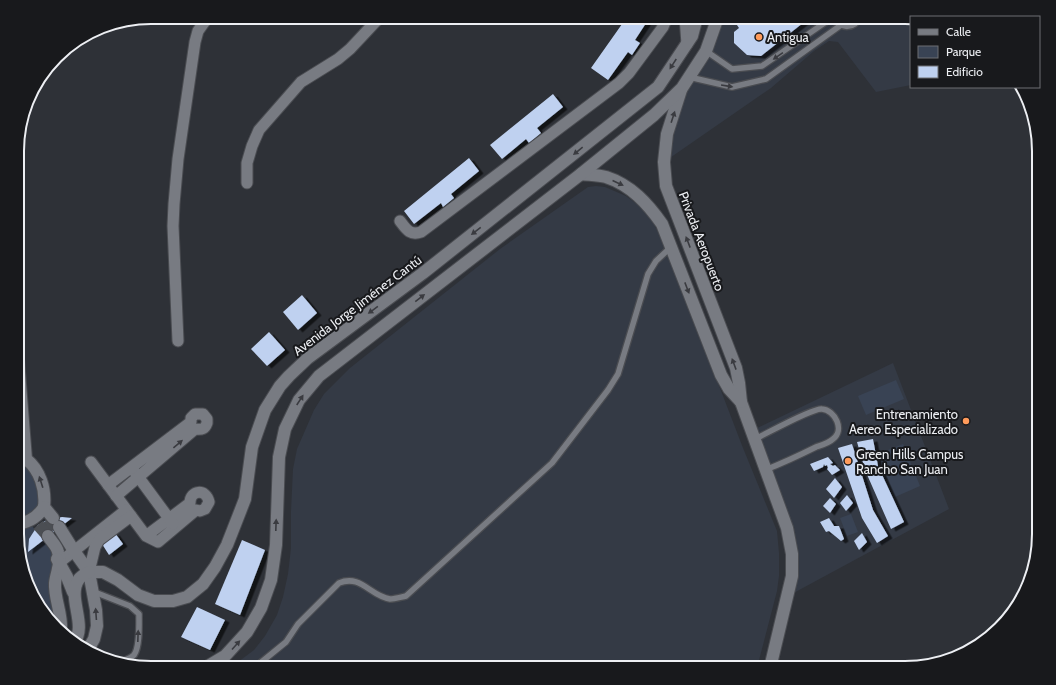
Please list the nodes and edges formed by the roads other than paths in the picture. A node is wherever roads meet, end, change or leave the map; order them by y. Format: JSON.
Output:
{"nodes":[{"id":1,"x":203,"y":24,"type":"edge"},
{"id":2,"x":373,"y":24,"type":"edge"},
{"id":3,"x":664,"y":24,"type":"edge"},
{"id":4,"x":686,"y":24,"type":"edge"},
{"id":5,"x":695,"y":24,"type":"edge"},
{"id":6,"x":716,"y":24,"type":"edge"},
{"id":7,"x":824,"y":24,"type":"edge"},
{"id":8,"x":855,"y":24,"type":"edge"},
{"id":9,"x":841,"y":25,"type":"joint"},
{"id":10,"x":687,"y":44,"type":"junction"},
{"id":11,"x":706,"y":51,"type":"junction"},
{"id":12,"x":689,"y":77,"type":"junction"},
{"id":13,"x":682,"y":88,"type":"junction"},
{"id":14,"x":581,"y":174,"type":"junction"},
{"id":15,"x":247,"y":183,"type":"dead end"},
{"id":16,"x":400,"y":221,"type":"dead end"},
{"id":17,"x":671,"y":247,"type":"junction"},
{"id":18,"x":178,"y":341,"type":"dead end"},
{"id":19,"x":741,"y":402,"type":"junction"},
{"id":20,"x":754,"y":440,"type":"junction"},
{"id":21,"x":24,"y":460,"type":"edge"},
{"id":22,"x":91,"y":462,"type":"dead end"},
{"id":23,"x":132,"y":468,"type":"junction"},
{"id":24,"x":765,"y":470,"type":"junction"},
{"id":25,"x":139,"y":477,"type":"junction"},
{"id":26,"x":108,"y":485,"type":"junction"},
{"id":27,"x":116,"y":496,"type":"junction"},
{"id":28,"x":129,"y":513,"type":"junction"},
{"id":29,"x":42,"y":524,"type":"edge"},
{"id":30,"x":96,"y":537,"type":"junction"},
{"id":31,"x":74,"y":551,"type":"junction"},
{"id":32,"x":60,"y":562,"type":"junction"},
{"id":33,"x":89,"y":572,"type":"junction"},
{"id":34,"x":92,"y":591,"type":"junction"},
{"id":35,"x":74,"y":592,"type":"junction"},
{"id":36,"x":61,"y":624,"type":"edge"},
{"id":37,"x":77,"y":637,"type":"edge"},
{"id":38,"x":90,"y":645,"type":"edge"},
{"id":39,"x":128,"y":659,"type":"edge"},
{"id":40,"x":217,"y":661,"type":"edge"},
{"id":41,"x":263,"y":661,"type":"edge"},
{"id":42,"x":772,"y":661,"type":"edge"}],
"edges":[{"from":1,"to":18,"type":"street"},
{"from":2,"to":15,"type":"street"},
{"from":3,"to":16,"type":"street"},
{"from":4,"to":10,"type":"street"},
{"from":5,"to":10,"type":"main road","name":"Avenida Jorge Jiménez Cantú"},
{"from":6,"to":11,"type":"main road"},
{"from":7,"to":11,"type":"lane","one_way":true},
{"from":8,"to":9,"type":"lane"},
{"from":12,"to":9,"type":"lane","one_way":true},
{"from":10,"to":33,"type":"main road","name":"Avenida Jorge Jiménez Cantú","one_way":true},
{"from":11,"to":12,"type":"main road"},
{"from":12,"to":13,"type":"main road"},
{"from":13,"to":14,"type":"main road"},
{"from":19,"to":13,"type":"main road","name":"Privada Aeropuerto","one_way":true},
{"from":14,"to":17,"type":"main road","name":"Privada Aeropuerto","one_way":true},
{"from":40,"to":14,"type":"main road","one_way":true},
{"from":17,"to":19,"type":"main road","name":"Privada Aeropuerto","one_way":true},
{"from":17,"to":41,"type":"lane"},
{"from":19,"to":20,"type":"main road","name":"Privada Aeropuerto"},
{"from":20,"to":24,"type":"main road","name":"Privada Aeropuerto"},
{"from":20,"to":24,"type":"lane"},
{"from":29,"to":21,"type":"main road","one_way":true},
{"from":22,"to":26,"type":"street"},
{"from":23,"to":25,"type":"street"},
{"from":25,"to":23,"type":"street","one_way":true},
{"from":23,"to":26,"type":"street"},
{"from":24,"to":42,"type":"main road","name":"Privada Aeropuerto"},
{"from":25,"to":27,"type":"street"},
{"from":25,"to":28,"type":"street"},
{"from":26,"to":27,"type":"street"},
{"from":27,"to":28,"type":"street"},
{"from":28,"to":30,"type":"street"},
{"from":29,"to":31,"type":"main road"},
{"from":29,"to":32,"type":"main road"},
{"from":30,"to":31,"type":"street"},
{"from":30,"to":33,"type":"street"},
{"from":31,"to":32,"type":"street"},
{"from":31,"to":33,"type":"main road"},
{"from":32,"to":35,"type":"main road"},
{"from":32,"to":36,"type":"main road"},
{"from":33,"to":34,"type":"main road"},
{"from":33,"to":35,"type":"main road"},
{"from":38,"to":34,"type":"main road","one_way":true},
{"from":39,"to":34,"type":"lane","one_way":true},
{"from":35,"to":37,"type":"main road"}]}
